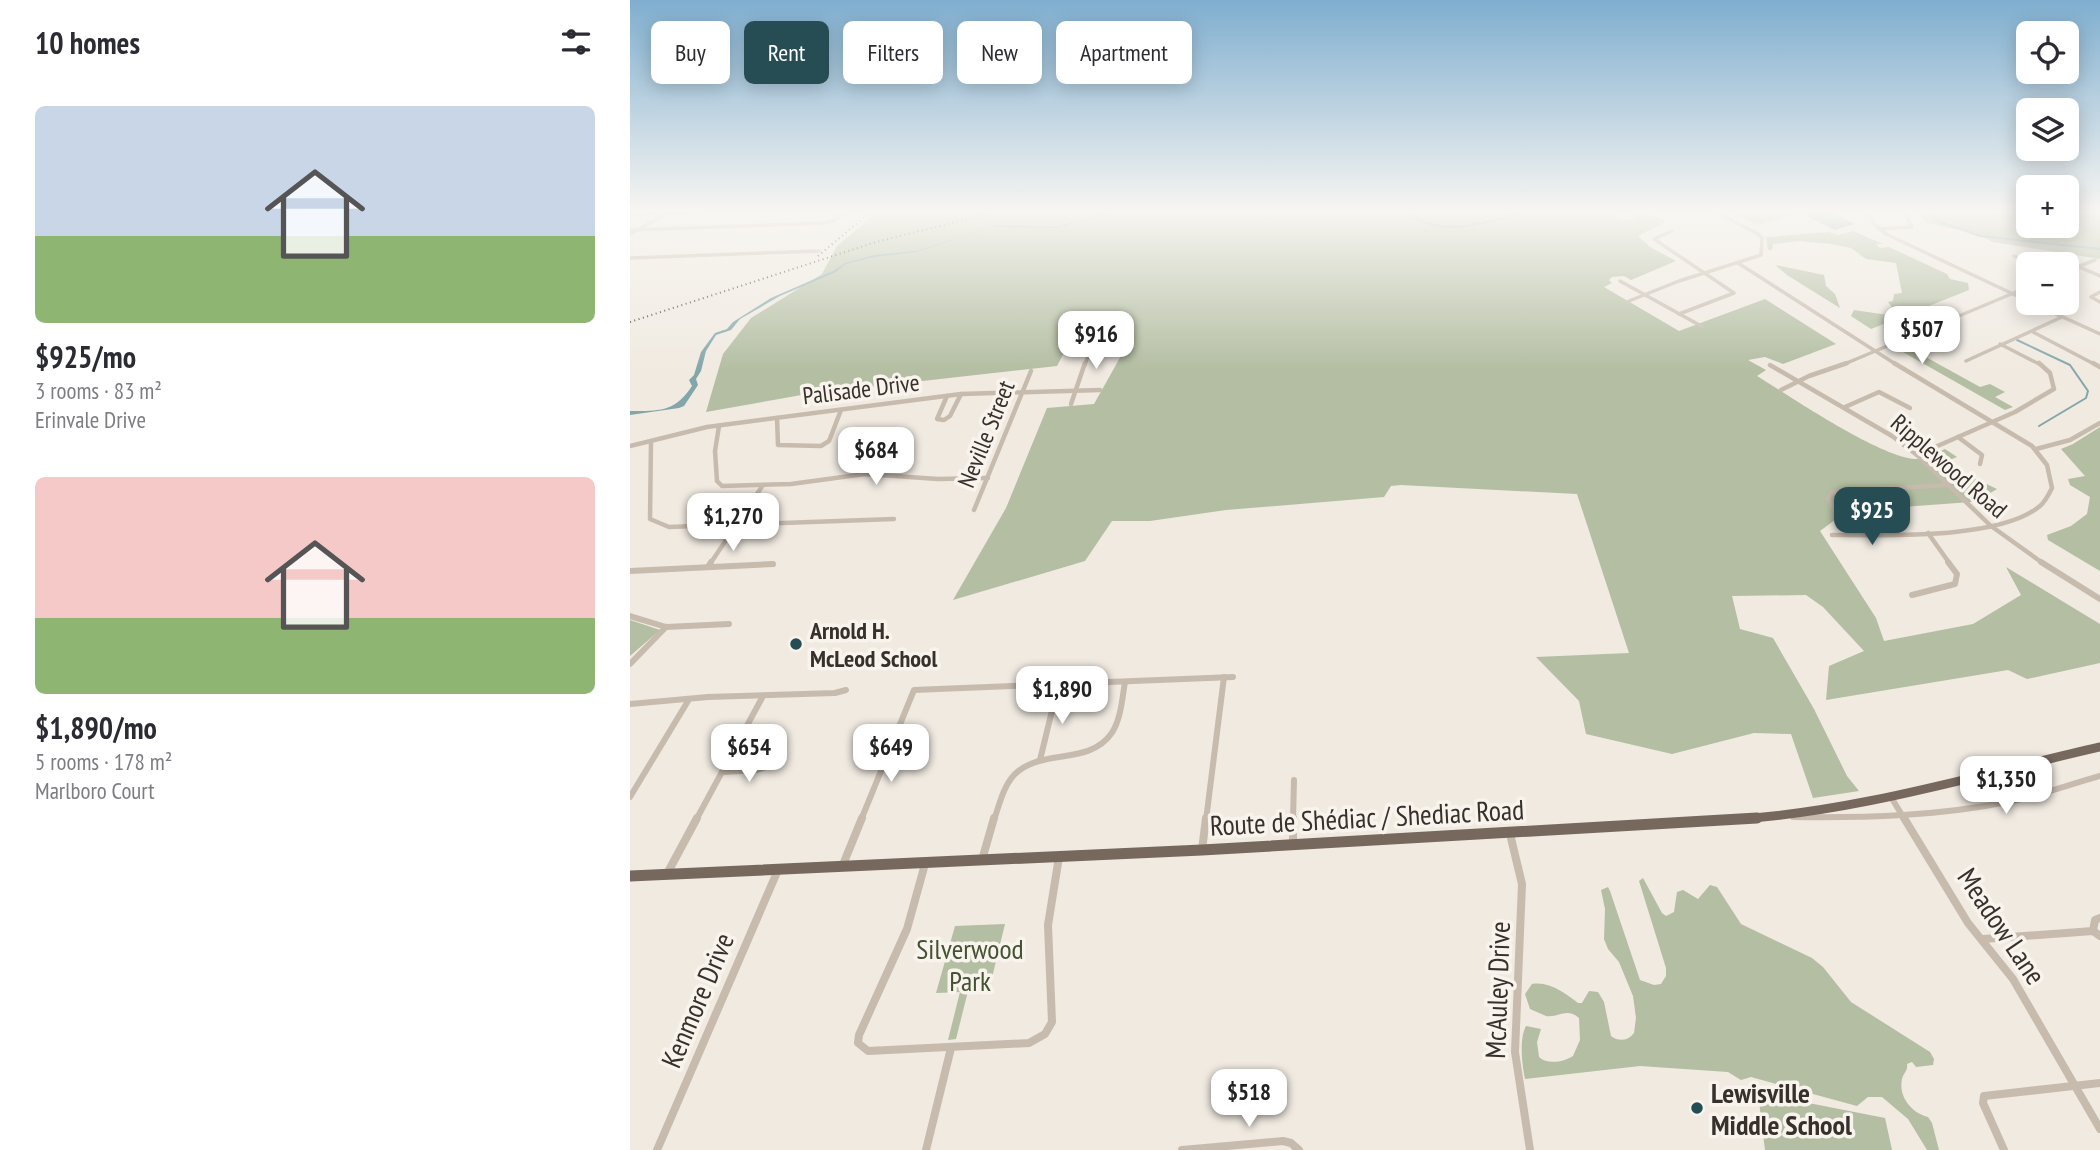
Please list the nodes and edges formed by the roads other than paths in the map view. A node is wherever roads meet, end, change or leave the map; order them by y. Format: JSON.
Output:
{"nodes":[{"id":1,"x":1693,"y":264,"type":"edge"},
{"id":2,"x":1736,"y":264,"type":"edge"},
{"id":3,"x":1739,"y":264,"type":"edge"},
{"id":4,"x":1950,"y":264,"type":"edge"},
{"id":5,"x":2087,"y":264,"type":"edge"},
{"id":6,"x":2079,"y":267,"type":"joint"},
{"id":7,"x":1706,"y":272,"type":"junction"},
{"id":8,"x":2100,"y":276,"type":"edge"},
{"id":9,"x":1620,"y":281,"type":"dead end"},
{"id":10,"x":2100,"y":292,"type":"edge"},
{"id":11,"x":2016,"y":293,"type":"edge"},
{"id":12,"x":2013,"y":294,"type":"junction"},
{"id":13,"x":1644,"y":295,"type":"junction"},
{"id":14,"x":2016,"y":295,"type":"edge"},
{"id":15,"x":1629,"y":301,"type":"dead end"},
{"id":16,"x":2100,"y":302,"type":"edge"},
{"id":17,"x":1679,"y":314,"type":"junction"},
{"id":18,"x":2058,"y":315,"type":"edge"},
{"id":19,"x":2062,"y":317,"type":"junction"},
{"id":20,"x":1703,"y":327,"type":"dead end"},
{"id":21,"x":1097,"y":330,"type":"dead end"},
{"id":22,"x":2033,"y":332,"type":"junction"},
{"id":23,"x":2100,"y":334,"type":"edge"},
{"id":24,"x":2000,"y":344,"type":"junction"},
{"id":25,"x":1877,"y":353,"type":"junction"},
{"id":26,"x":1966,"y":360,"type":"dead end"},
{"id":27,"x":1770,"y":365,"type":"dead end"},
{"id":28,"x":2100,"y":367,"type":"edge"},
{"id":29,"x":1031,"y":371,"type":"dead end"},
{"id":30,"x":1798,"y":381,"type":"junction"},
{"id":31,"x":1100,"y":390,"type":"dead end"},
{"id":32,"x":1781,"y":390,"type":"dead end"},
{"id":33,"x":1075,"y":391,"type":"junction"},
{"id":34,"x":1023,"y":392,"type":"junction"},
{"id":35,"x":961,"y":394,"type":"junction"},
{"id":36,"x":947,"y":396,"type":"junction"},
{"id":37,"x":1070,"y":404,"type":"dead end"},
{"id":38,"x":1845,"y":407,"type":"junction"},
{"id":39,"x":1910,"y":408,"type":"dead end"},
{"id":40,"x":841,"y":410,"type":"junction"},
{"id":41,"x":777,"y":418,"type":"junction"},
{"id":42,"x":1993,"y":421,"type":"junction"},
{"id":43,"x":2100,"y":423,"type":"edge"},
{"id":44,"x":719,"y":426,"type":"junction"},
{"id":45,"x":1958,"y":438,"type":"junction"},
{"id":46,"x":651,"y":441,"type":"junction"},
{"id":47,"x":630,"y":446,"type":"edge"},
{"id":48,"x":2036,"y":449,"type":"junction"},
{"id":49,"x":1917,"y":455,"type":"junction"},
{"id":50,"x":1980,"y":464,"type":"dead end"},
{"id":51,"x":988,"y":478,"type":"junction"},
{"id":52,"x":763,"y":485,"type":"junction"},
{"id":53,"x":1947,"y":485,"type":"junction"},
{"id":54,"x":974,"y":509,"type":"dead end"},
{"id":55,"x":894,"y":519,"type":"dead end"},
{"id":56,"x":737,"y":525,"type":"junction"},
{"id":57,"x":1991,"y":526,"type":"junction"},
{"id":58,"x":1928,"y":533,"type":"junction"},
{"id":59,"x":1832,"y":534,"type":"dead end"},
{"id":60,"x":1849,"y":534,"type":"junction"},
{"id":61,"x":773,"y":564,"type":"dead end"},
{"id":62,"x":708,"y":567,"type":"junction"},
{"id":63,"x":630,"y":571,"type":"edge"},
{"id":64,"x":1912,"y":595,"type":"dead end"},
{"id":65,"x":2100,"y":599,"type":"edge"},
{"id":66,"x":630,"y":616,"type":"edge"},
{"id":67,"x":729,"y":624,"type":"dead end"},
{"id":68,"x":666,"y":627,"type":"junction"},
{"id":69,"x":630,"y":664,"type":"edge"},
{"id":70,"x":1224,"y":677,"type":"junction"},
{"id":71,"x":1234,"y":677,"type":"dead end"},
{"id":72,"x":1125,"y":682,"type":"junction"},
{"id":73,"x":1058,"y":686,"type":"junction"},
{"id":74,"x":846,"y":690,"type":"dead end"},
{"id":75,"x":763,"y":696,"type":"junction"},
{"id":76,"x":688,"y":701,"type":"junction"},
{"id":77,"x":630,"y":704,"type":"edge"},
{"id":78,"x":2100,"y":747,"type":"edge"},
{"id":79,"x":1040,"y":760,"type":"junction"},
{"id":80,"x":770,"y":765,"type":"dead end"},
{"id":81,"x":723,"y":772,"type":"junction"},
{"id":82,"x":2100,"y":776,"type":"edge"},
{"id":83,"x":1294,"y":780,"type":"dead end"},
{"id":84,"x":1889,"y":794,"type":"junction"},
{"id":85,"x":630,"y":797,"type":"edge"},
{"id":86,"x":1904,"y":814,"type":"junction"},
{"id":87,"x":1777,"y":817,"type":"junction"},
{"id":88,"x":1509,"y":831,"type":"junction"},
{"id":89,"x":1293,"y":845,"type":"junction"},
{"id":90,"x":1202,"y":850,"type":"junction"},
{"id":91,"x":1059,"y":857,"type":"junction"},
{"id":92,"x":982,"y":860,"type":"junction"},
{"id":93,"x":925,"y":864,"type":"junction"},
{"id":94,"x":842,"y":867,"type":"junction"},
{"id":95,"x":779,"y":869,"type":"junction"},
{"id":96,"x":667,"y":874,"type":"junction"},
{"id":97,"x":630,"y":876,"type":"edge"},
{"id":98,"x":2100,"y":918,"type":"edge"},
{"id":99,"x":2096,"y":933,"type":"edge"},
{"id":100,"x":1983,"y":939,"type":"junction"},
{"id":101,"x":951,"y":1048,"type":"junction"},
{"id":102,"x":2100,"y":1083,"type":"edge"},
{"id":103,"x":2074,"y":1086,"type":"junction"},
{"id":104,"x":2100,"y":1129,"type":"edge"},
{"id":105,"x":657,"y":1150,"type":"edge"},
{"id":106,"x":926,"y":1150,"type":"edge"},
{"id":107,"x":1182,"y":1150,"type":"edge"},
{"id":108,"x":1299,"y":1150,"type":"edge"},
{"id":109,"x":1530,"y":1150,"type":"edge"},
{"id":110,"x":2004,"y":1150,"type":"edge"}],
"edges":[{"from":1,"to":7,"type":"street"},
{"from":2,"to":7,"type":"street"},
{"from":3,"to":25,"type":"street"},
{"from":4,"to":12,"type":"street"},
{"from":5,"to":6,"type":"street"},
{"from":6,"to":8,"type":"street"},
{"from":7,"to":13,"type":"street"},
{"from":7,"to":17,"type":"street"},
{"from":9,"to":13,"type":"street"},
{"from":10,"to":16,"type":"street"},
{"from":11,"to":12,"type":"street"},
{"from":12,"to":14,"type":"street"},
{"from":12,"to":25,"type":"street"},
{"from":13,"to":15,"type":"street"},
{"from":13,"to":17,"type":"street"},
{"from":17,"to":20,"type":"street"},
{"from":18,"to":19,"type":"street"},
{"from":19,"to":22,"type":"street"},
{"from":19,"to":23,"type":"street"},
{"from":21,"to":33,"type":"street"},
{"from":22,"to":24,"type":"street"},
{"from":22,"to":28,"type":"street"},
{"from":24,"to":26,"type":"street"},
{"from":24,"to":42,"type":"street"},
{"from":25,"to":30,"type":"street"},
{"from":25,"to":42,"type":"street"},
{"from":27,"to":30,"type":"street","name":"Ripplewood Road"},
{"from":29,"to":34,"type":"street","name":"Neville Street"},
{"from":30,"to":32,"type":"street"},
{"from":30,"to":38,"type":"street","name":"Ripplewood Road"},
{"from":31,"to":33,"type":"street","name":"Palisade Drive"},
{"from":33,"to":34,"type":"street","name":"Palisade Drive"},
{"from":33,"to":37,"type":"street"},
{"from":34,"to":35,"type":"street","name":"Palisade Drive"},
{"from":34,"to":51,"type":"street","name":"Neville Street"},
{"from":35,"to":36,"type":"street","name":"Palisade Drive"},
{"from":35,"to":36,"type":"street"},
{"from":36,"to":40,"type":"street","name":"Palisade Drive"},
{"from":38,"to":39,"type":"street"},
{"from":38,"to":49,"type":"street","name":"Ripplewood Road"},
{"from":40,"to":41,"type":"street","name":"Palisade Drive"},
{"from":40,"to":41,"type":"street"},
{"from":41,"to":44,"type":"street","name":"Palisade Drive"},
{"from":42,"to":45,"type":"street"},
{"from":42,"to":48,"type":"street"},
{"from":43,"to":48,"type":"street"},
{"from":44,"to":46,"type":"street","name":"Palisade Drive"},
{"from":44,"to":52,"type":"street"},
{"from":45,"to":49,"type":"street"},
{"from":45,"to":50,"type":"street"},
{"from":46,"to":47,"type":"street","name":"Palisade Drive"},
{"from":46,"to":56,"type":"street"},
{"from":48,"to":57,"type":"street"},
{"from":49,"to":53,"type":"street","name":"Ripplewood Road"},
{"from":51,"to":52,"type":"street"},
{"from":51,"to":54,"type":"street","name":"Neville Street"},
{"from":52,"to":56,"type":"street"},
{"from":53,"to":57,"type":"street","name":"Ripplewood Road"},
{"from":53,"to":60,"type":"street"},
{"from":55,"to":56,"type":"street"},
{"from":56,"to":62,"type":"street"},
{"from":57,"to":58,"type":"street"},
{"from":57,"to":65,"type":"street","name":"Ripplewood Road"},
{"from":58,"to":60,"type":"street"},
{"from":58,"to":64,"type":"street"},
{"from":59,"to":60,"type":"street"},
{"from":61,"to":62,"type":"street"},
{"from":62,"to":63,"type":"street"},
{"from":66,"to":68,"type":"street"},
{"from":67,"to":68,"type":"street"},
{"from":68,"to":69,"type":"street"},
{"from":70,"to":71,"type":"street"},
{"from":70,"to":72,"type":"street"},
{"from":70,"to":90,"type":"street"},
{"from":72,"to":73,"type":"street"},
{"from":72,"to":79,"type":"street"},
{"from":73,"to":79,"type":"street"},
{"from":73,"to":94,"type":"street"},
{"from":74,"to":75,"type":"street"},
{"from":75,"to":76,"type":"street"},
{"from":75,"to":81,"type":"street"},
{"from":76,"to":77,"type":"street"},
{"from":76,"to":85,"type":"street"},
{"from":78,"to":84,"type":"main road","name":"Route de Shédiac / Shediac Road"},
{"from":79,"to":92,"type":"street"},
{"from":80,"to":81,"type":"street"},
{"from":81,"to":96,"type":"street"},
{"from":82,"to":86,"type":"street"},
{"from":83,"to":89,"type":"street"},
{"from":84,"to":86,"type":"street","name":"Meadow Lane"},
{"from":84,"to":87,"type":"main road","name":"Route de Shédiac / Shediac Road"},
{"from":86,"to":87,"type":"street"},
{"from":86,"to":100,"type":"street","name":"Meadow Lane"},
{"from":87,"to":88,"type":"main road","name":"Route de Shédiac / Shediac Road"},
{"from":88,"to":89,"type":"main road","name":"Route de Shédiac / Shediac Road"},
{"from":88,"to":109,"type":"street","name":"McAuley Drive"},
{"from":89,"to":90,"type":"main road","name":"Route de Shédiac / Shediac Road"},
{"from":90,"to":91,"type":"main road","name":"Route de Shédiac / Shediac Road"},
{"from":91,"to":92,"type":"main road","name":"Route de Shédiac / Shediac Road"},
{"from":91,"to":101,"type":"street"},
{"from":92,"to":93,"type":"main road","name":"Route de Shédiac / Shediac Road"},
{"from":93,"to":94,"type":"main road","name":"Route de Shédiac / Shediac Road"},
{"from":93,"to":101,"type":"street"},
{"from":94,"to":95,"type":"main road","name":"Route de Shédiac / Shediac Road"},
{"from":95,"to":96,"type":"main road","name":"Route de Shédiac / Shediac Road"},
{"from":95,"to":105,"type":"street","name":"Kenmore Drive"},
{"from":96,"to":97,"type":"main road","name":"Route de Shédiac / Shediac Road"},
{"from":98,"to":99,"type":"street"},
{"from":99,"to":100,"type":"street"},
{"from":100,"to":103,"type":"street","name":"Meadow Lane"},
{"from":101,"to":106,"type":"street"},
{"from":102,"to":103,"type":"street"},
{"from":103,"to":104,"type":"street"},
{"from":103,"to":110,"type":"street"},
{"from":107,"to":108,"type":"street"}]}
